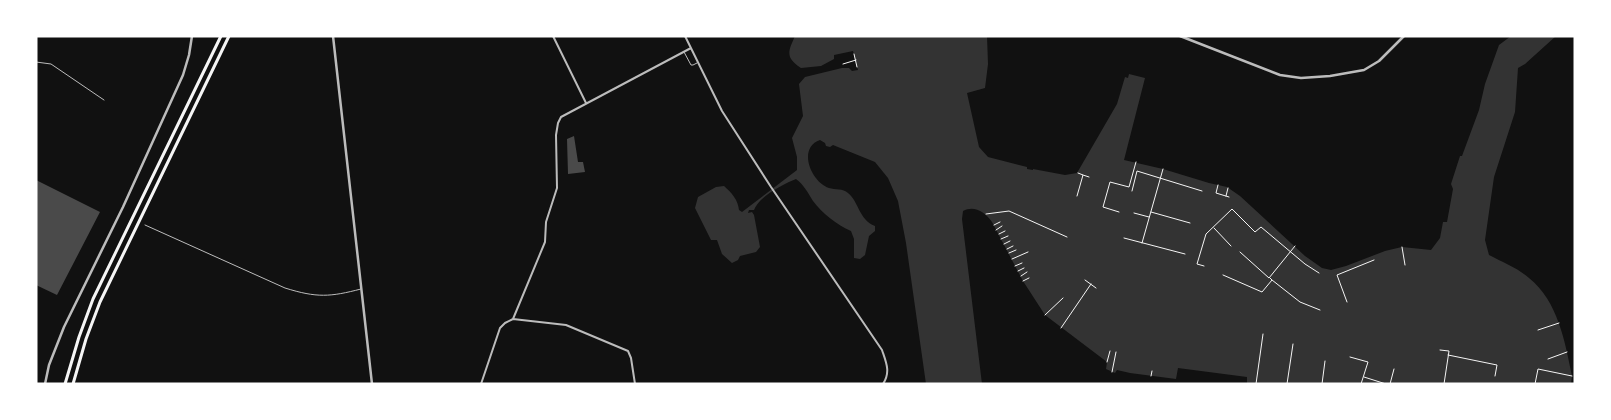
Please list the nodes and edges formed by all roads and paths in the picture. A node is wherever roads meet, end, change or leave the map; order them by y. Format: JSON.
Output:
{"nodes":[{"id":1,"x":192,"y":36,"type":"edge"},
{"id":2,"x":220,"y":36,"type":"edge"},
{"id":3,"x":229,"y":36,"type":"edge"},
{"id":4,"x":333,"y":36,"type":"edge"},
{"id":5,"x":553,"y":36,"type":"edge"},
{"id":6,"x":685,"y":36,"type":"edge"},
{"id":7,"x":1180,"y":36,"type":"edge"},
{"id":8,"x":1404,"y":36,"type":"edge"},
{"id":9,"x":691,"y":48,"type":"junction"},
{"id":10,"x":684,"y":52,"type":"junction"},
{"id":11,"x":854,"y":54,"type":"dead end"},
{"id":12,"x":856,"y":60,"type":"junction"},
{"id":13,"x":36,"y":62,"type":"edge"},
{"id":14,"x":698,"y":63,"type":"junction"},
{"id":15,"x":842,"y":64,"type":"dead end"},
{"id":16,"x":858,"y":68,"type":"dead end"},
{"id":17,"x":104,"y":100,"type":"dead end"},
{"id":18,"x":586,"y":103,"type":"junction"},
{"id":19,"x":1136,"y":162,"type":"dead end"},
{"id":20,"x":1163,"y":169,"type":"dead end"},
{"id":21,"x":1078,"y":174,"type":"dead end"},
{"id":22,"x":1083,"y":175,"type":"junction"},
{"id":23,"x":1089,"y":177,"type":"dead end"},
{"id":24,"x":1161,"y":178,"type":"junction"},
{"id":25,"x":1218,"y":185,"type":"dead end"},
{"id":26,"x":1228,"y":188,"type":"dead end"},
{"id":27,"x":1132,"y":191,"type":"dead end"},
{"id":28,"x":1202,"y":191,"type":"dead end"},
{"id":29,"x":1078,"y":196,"type":"dead end"},
{"id":30,"x":1226,"y":196,"type":"junction"},
{"id":31,"x":1229,"y":197,"type":"dead end"},
{"id":32,"x":1119,"y":212,"type":"dead end"},
{"id":33,"x":1151,"y":212,"type":"junction"},
{"id":34,"x":1134,"y":213,"type":"dead end"},
{"id":35,"x":986,"y":214,"type":"dead end"},
{"id":36,"x":1149,"y":217,"type":"junction"},
{"id":37,"x":1000,"y":222,"type":"dead end"},
{"id":38,"x":1190,"y":223,"type":"dead end"},
{"id":39,"x":994,"y":225,"type":"dead end"},
{"id":40,"x":145,"y":226,"type":"dead end"},
{"id":41,"x":1002,"y":226,"type":"dead end"},
{"id":42,"x":1213,"y":227,"type":"junction"},
{"id":43,"x":996,"y":230,"type":"dead end"},
{"id":44,"x":1005,"y":231,"type":"dead end"},
{"id":45,"x":999,"y":234,"type":"dead end"},
{"id":46,"x":1008,"y":236,"type":"dead end"},
{"id":47,"x":1067,"y":237,"type":"dead end"},
{"id":48,"x":1124,"y":238,"type":"dead end"},
{"id":49,"x":1002,"y":240,"type":"dead end"},
{"id":50,"x":1010,"y":241,"type":"dead end"},
{"id":51,"x":1142,"y":243,"type":"junction"},
{"id":52,"x":1004,"y":244,"type":"dead end"},
{"id":53,"x":1013,"y":246,"type":"dead end"},
{"id":54,"x":1230,"y":246,"type":"dead end"},
{"id":55,"x":1295,"y":246,"type":"dead end"},
{"id":56,"x":1402,"y":247,"type":"dead end"},
{"id":57,"x":1006,"y":249,"type":"dead end"},
{"id":58,"x":1016,"y":250,"type":"dead end"},
{"id":59,"x":1028,"y":252,"type":"dead end"},
{"id":60,"x":1240,"y":252,"type":"dead end"},
{"id":61,"x":1290,"y":252,"type":"junction"},
{"id":62,"x":1009,"y":254,"type":"dead end"},
{"id":63,"x":1185,"y":254,"type":"dead end"},
{"id":64,"x":1012,"y":259,"type":"dead end"},
{"id":65,"x":1374,"y":260,"type":"dead end"},
{"id":66,"x":1022,"y":263,"type":"dead end"},
{"id":67,"x":1405,"y":265,"type":"dead end"},
{"id":68,"x":1015,"y":266,"type":"dead end"},
{"id":69,"x":1204,"y":266,"type":"dead end"},
{"id":70,"x":1346,"y":266,"type":"dead end"},
{"id":71,"x":1024,"y":268,"type":"dead end"},
{"id":72,"x":1018,"y":271,"type":"dead end"},
{"id":73,"x":1348,"y":271,"type":"junction"},
{"id":74,"x":1027,"y":272,"type":"dead end"},
{"id":75,"x":1320,"y":273,"type":"dead end"},
{"id":76,"x":1223,"y":275,"type":"dead end"},
{"id":77,"x":1021,"y":276,"type":"dead end"},
{"id":78,"x":1029,"y":278,"type":"dead end"},
{"id":79,"x":1269,"y":278,"type":"junction"},
{"id":80,"x":1085,"y":280,"type":"dead end"},
{"id":81,"x":1272,"y":280,"type":"junction"},
{"id":82,"x":1023,"y":281,"type":"dead end"},
{"id":83,"x":1091,"y":284,"type":"junction"},
{"id":84,"x":1096,"y":288,"type":"dead end"},
{"id":85,"x":362,"y":289,"type":"junction"},
{"id":86,"x":1063,"y":298,"type":"dead end"},
{"id":87,"x":1347,"y":302,"type":"dead end"},
{"id":88,"x":1320,"y":310,"type":"dead end"},
{"id":89,"x":1045,"y":316,"type":"dead end"},
{"id":90,"x":513,"y":319,"type":"junction"},
{"id":91,"x":1559,"y":323,"type":"dead end"},
{"id":92,"x":1062,"y":328,"type":"dead end"},
{"id":93,"x":1538,"y":330,"type":"dead end"},
{"id":94,"x":1263,"y":334,"type":"dead end"},
{"id":95,"x":1293,"y":344,"type":"dead end"},
{"id":96,"x":1110,"y":350,"type":"dead end"},
{"id":97,"x":1440,"y":350,"type":"dead end"},
{"id":98,"x":1116,"y":352,"type":"dead end"},
{"id":99,"x":1567,"y":352,"type":"dead end"},
{"id":100,"x":1448,"y":355,"type":"junction"},
{"id":101,"x":1350,"y":357,"type":"dead end"},
{"id":102,"x":1548,"y":359,"type":"dead end"},
{"id":103,"x":1325,"y":361,"type":"dead end"},
{"id":104,"x":1107,"y":362,"type":"dead end"},
{"id":105,"x":1394,"y":369,"type":"dead end"},
{"id":106,"x":1112,"y":372,"type":"dead end"},
{"id":107,"x":1152,"y":372,"type":"dead end"},
{"id":108,"x":1151,"y":376,"type":"dead end"},
{"id":109,"x":1363,"y":376,"type":"junction"},
{"id":110,"x":1495,"y":376,"type":"dead end"},
{"id":111,"x":1572,"y":376,"type":"dead end"},
{"id":112,"x":45,"y":384,"type":"edge"},
{"id":113,"x":66,"y":384,"type":"edge"},
{"id":114,"x":73,"y":384,"type":"edge"},
{"id":115,"x":372,"y":384,"type":"edge"},
{"id":116,"x":481,"y":384,"type":"edge"},
{"id":117,"x":634,"y":384,"type":"edge"},
{"id":118,"x":884,"y":384,"type":"edge"},
{"id":119,"x":1256,"y":384,"type":"edge"},
{"id":120,"x":1287,"y":384,"type":"edge"},
{"id":121,"x":1322,"y":384,"type":"edge"},
{"id":122,"x":1361,"y":384,"type":"edge"},
{"id":123,"x":1386,"y":384,"type":"edge"},
{"id":124,"x":1390,"y":384,"type":"edge"},
{"id":125,"x":1444,"y":384,"type":"edge"},
{"id":126,"x":1535,"y":384,"type":"edge"}],
"edges":[{"from":1,"to":112,"type":"street"},
{"from":2,"to":113,"type":"main road"},
{"from":3,"to":114,"type":"main road"},
{"from":4,"to":85,"type":"street"},
{"from":5,"to":18,"type":"street"},
{"from":6,"to":9,"type":"street"},
{"from":7,"to":8,"type":"street"},
{"from":9,"to":10,"type":"street"},
{"from":9,"to":14,"type":"street"},
{"from":10,"to":14,"type":"lane"},
{"from":10,"to":18,"type":"street"},
{"from":11,"to":12,"type":"path"},
{"from":12,"to":15,"type":"path"},
{"from":12,"to":16,"type":"path"},
{"from":13,"to":17,"type":"lane"},
{"from":14,"to":118,"type":"street"},
{"from":18,"to":90,"type":"street"},
{"from":19,"to":32,"type":"path"},
{"from":20,"to":24,"type":"path"},
{"from":21,"to":22,"type":"path"},
{"from":22,"to":23,"type":"path"},
{"from":22,"to":29,"type":"path"},
{"from":24,"to":27,"type":"path"},
{"from":24,"to":28,"type":"path"},
{"from":24,"to":33,"type":"path"},
{"from":25,"to":30,"type":"path"},
{"from":26,"to":30,"type":"path"},
{"from":30,"to":31,"type":"path"},
{"from":33,"to":36,"type":"path"},
{"from":33,"to":38,"type":"path"},
{"from":34,"to":36,"type":"path"},
{"from":35,"to":47,"type":"path"},
{"from":36,"to":51,"type":"path"},
{"from":37,"to":39,"type":"path"},
{"from":40,"to":85,"type":"lane"},
{"from":41,"to":43,"type":"path"},
{"from":42,"to":54,"type":"path"},
{"from":42,"to":61,"type":"path"},
{"from":42,"to":69,"type":"path"},
{"from":44,"to":45,"type":"path"},
{"from":46,"to":49,"type":"path"},
{"from":48,"to":51,"type":"path"},
{"from":50,"to":52,"type":"path"},
{"from":51,"to":63,"type":"path"},
{"from":53,"to":57,"type":"path"},
{"from":55,"to":61,"type":"path"},
{"from":56,"to":67,"type":"path"},
{"from":58,"to":62,"type":"path"},
{"from":59,"to":64,"type":"path"},
{"from":60,"to":79,"type":"path"},
{"from":61,"to":75,"type":"path"},
{"from":61,"to":79,"type":"path"},
{"from":65,"to":73,"type":"path"},
{"from":66,"to":68,"type":"path"},
{"from":70,"to":73,"type":"path"},
{"from":71,"to":72,"type":"path"},
{"from":73,"to":87,"type":"path"},
{"from":74,"to":77,"type":"path"},
{"from":76,"to":81,"type":"path"},
{"from":78,"to":82,"type":"path"},
{"from":79,"to":81,"type":"path"},
{"from":80,"to":83,"type":"path"},
{"from":81,"to":88,"type":"path"},
{"from":83,"to":84,"type":"path"},
{"from":83,"to":92,"type":"path"},
{"from":85,"to":115,"type":"street"},
{"from":86,"to":89,"type":"path"},
{"from":90,"to":116,"type":"street"},
{"from":90,"to":117,"type":"street"},
{"from":91,"to":93,"type":"path"},
{"from":94,"to":119,"type":"path"},
{"from":95,"to":120,"type":"path"},
{"from":96,"to":104,"type":"path"},
{"from":97,"to":100,"type":"path"},
{"from":98,"to":106,"type":"path"},
{"from":99,"to":102,"type":"path"},
{"from":100,"to":110,"type":"path"},
{"from":100,"to":125,"type":"path"},
{"from":101,"to":109,"type":"path"},
{"from":103,"to":121,"type":"path"},
{"from":105,"to":124,"type":"path"},
{"from":107,"to":108,"type":"path"},
{"from":109,"to":122,"type":"path"},
{"from":109,"to":123,"type":"path"},
{"from":111,"to":126,"type":"path"}]}
